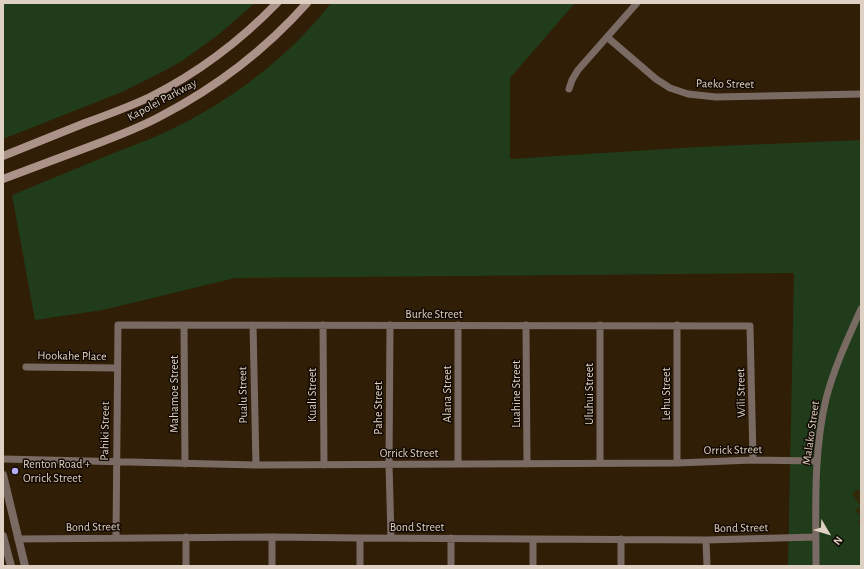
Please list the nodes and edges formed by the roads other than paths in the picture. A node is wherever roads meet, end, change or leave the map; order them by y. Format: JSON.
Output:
{"nodes":[{"id":1,"x":277,"y":3,"type":"edge"},
{"id":2,"x":307,"y":3,"type":"edge"},
{"id":3,"x":637,"y":3,"type":"edge"},
{"id":4,"x":606,"y":37,"type":"junction"},
{"id":5,"x":569,"y":89,"type":"dead end"},
{"id":6,"x":861,"y":94,"type":"edge"},
{"id":7,"x":3,"y":156,"type":"edge"},
{"id":8,"x":3,"y":179,"type":"edge"},
{"id":9,"x":861,"y":309,"type":"edge"},
{"id":10,"x":118,"y":325,"type":"joint"},
{"id":11,"x":184,"y":325,"type":"junction"},
{"id":12,"x":253,"y":325,"type":"junction"},
{"id":13,"x":323,"y":325,"type":"junction"},
{"id":14,"x":390,"y":325,"type":"junction"},
{"id":15,"x":458,"y":325,"type":"junction"},
{"id":16,"x":526,"y":325,"type":"junction"},
{"id":17,"x":600,"y":325,"type":"junction"},
{"id":18,"x":677,"y":325,"type":"junction"},
{"id":19,"x":750,"y":326,"type":"joint"},
{"id":20,"x":26,"y":366,"type":"dead end"},
{"id":21,"x":117,"y":368,"type":"junction"},
{"id":22,"x":3,"y":459,"type":"edge"},
{"id":23,"x":753,"y":460,"type":"junction"},
{"id":24,"x":816,"y":461,"type":"junction"},
{"id":25,"x":116,"y":463,"type":"junction"},
{"id":26,"x":600,"y":463,"type":"junction"},
{"id":27,"x":677,"y":463,"type":"junction"},
{"id":28,"x":185,"y":464,"type":"junction"},
{"id":29,"x":388,"y":464,"type":"junction"},
{"id":30,"x":458,"y":464,"type":"junction"},
{"id":31,"x":527,"y":464,"type":"junction"},
{"id":32,"x":256,"y":465,"type":"junction"},
{"id":33,"x":324,"y":465,"type":"junction"},
{"id":34,"x":3,"y":475,"type":"edge"},
{"id":35,"x":3,"y":536,"type":"edge"},
{"id":36,"x":116,"y":537,"type":"junction"},
{"id":37,"x":186,"y":537,"type":"junction"},
{"id":38,"x":272,"y":537,"type":"junction"},
{"id":39,"x":360,"y":538,"type":"junction"},
{"id":40,"x":391,"y":538,"type":"junction"},
{"id":41,"x":451,"y":538,"type":"junction"},
{"id":42,"x":816,"y":538,"type":"junction"},
{"id":43,"x":18,"y":539,"type":"junction"},
{"id":44,"x":533,"y":539,"type":"junction"},
{"id":45,"x":621,"y":539,"type":"junction"},
{"id":46,"x":706,"y":540,"type":"junction"},
{"id":47,"x":10,"y":566,"type":"edge"},
{"id":48,"x":25,"y":566,"type":"edge"},
{"id":49,"x":186,"y":566,"type":"edge"},
{"id":50,"x":272,"y":566,"type":"edge"},
{"id":51,"x":360,"y":566,"type":"edge"},
{"id":52,"x":451,"y":566,"type":"edge"},
{"id":53,"x":533,"y":566,"type":"edge"},
{"id":54,"x":621,"y":566,"type":"edge"},
{"id":55,"x":707,"y":566,"type":"edge"},
{"id":56,"x":816,"y":566,"type":"edge"}],
"edges":[{"from":1,"to":7,"type":"main road","name":"Kapolei Parkway"},
{"from":2,"to":8,"type":"main road","name":"Kapolei Parkway"},
{"from":3,"to":4,"type":"street"},
{"from":4,"to":5,"type":"street"},
{"from":4,"to":6,"type":"street","name":"Paeko Street"},
{"from":9,"to":24,"type":"street","name":"Malako Street"},
{"from":10,"to":11,"type":"street","name":"Burke Street"},
{"from":10,"to":21,"type":"street","name":"Pahiki Street"},
{"from":11,"to":12,"type":"street","name":"Burke Street"},
{"from":11,"to":28,"type":"street","name":"Mahamoe Street"},
{"from":12,"to":13,"type":"street","name":"Burke Street"},
{"from":12,"to":32,"type":"street","name":"Pualu Street"},
{"from":13,"to":14,"type":"street","name":"Burke Street"},
{"from":13,"to":33,"type":"street","name":"Kuali Street"},
{"from":14,"to":15,"type":"street","name":"Burke Street"},
{"from":14,"to":29,"type":"street","name":"Pahe Street"},
{"from":15,"to":16,"type":"street","name":"Burke Street"},
{"from":15,"to":30,"type":"street","name":"Alana Street"},
{"from":16,"to":17,"type":"street","name":"Burke Street"},
{"from":16,"to":31,"type":"street","name":"Luahine Street"},
{"from":17,"to":18,"type":"street","name":"Burke Street"},
{"from":17,"to":26,"type":"street","name":"Uluhui Street"},
{"from":18,"to":19,"type":"street","name":"Burke Street"},
{"from":18,"to":27,"type":"street","name":"Lehu Street"},
{"from":19,"to":23,"type":"street","name":"Wili Street"},
{"from":20,"to":21,"type":"street","name":"Hookahe Place"},
{"from":21,"to":25,"type":"street","name":"Pahiki Street"},
{"from":22,"to":25,"type":"street","name":"Orrick Street"},
{"from":23,"to":24,"type":"street","name":"Orrick Street"},
{"from":23,"to":27,"type":"street","name":"Orrick Street"},
{"from":24,"to":42,"type":"street","name":"Malako Street"},
{"from":25,"to":28,"type":"street","name":"Orrick Street"},
{"from":25,"to":36,"type":"street","name":"Pahiki Street"},
{"from":26,"to":27,"type":"street","name":"Orrick Street"},
{"from":26,"to":31,"type":"street","name":"Orrick Street"},
{"from":28,"to":32,"type":"street","name":"Orrick Street"},
{"from":29,"to":30,"type":"street","name":"Orrick Street"},
{"from":29,"to":33,"type":"street","name":"Orrick Street"},
{"from":29,"to":40,"type":"street","name":"Pahe Street"},
{"from":30,"to":31,"type":"street","name":"Orrick Street"},
{"from":32,"to":33,"type":"street","name":"Orrick Street"},
{"from":34,"to":43,"type":"street"},
{"from":35,"to":47,"type":"street"},
{"from":36,"to":37,"type":"street","name":"Bond Street"},
{"from":36,"to":43,"type":"street","name":"Bond Street"},
{"from":37,"to":38,"type":"street","name":"Bond Street"},
{"from":37,"to":49,"type":"street"},
{"from":38,"to":39,"type":"street","name":"Bond Street"},
{"from":38,"to":50,"type":"street"},
{"from":39,"to":40,"type":"street","name":"Bond Street"},
{"from":39,"to":51,"type":"street"},
{"from":40,"to":41,"type":"street","name":"Bond Street"},
{"from":41,"to":44,"type":"street","name":"Bond Street"},
{"from":41,"to":52,"type":"street"},
{"from":42,"to":46,"type":"street","name":"Bond Street"},
{"from":42,"to":56,"type":"street","name":"Malako Street"},
{"from":43,"to":48,"type":"street"},
{"from":44,"to":45,"type":"street","name":"Bond Street"},
{"from":44,"to":53,"type":"street"},
{"from":45,"to":46,"type":"street","name":"Bond Street"},
{"from":45,"to":54,"type":"street"},
{"from":46,"to":55,"type":"street"}]}
